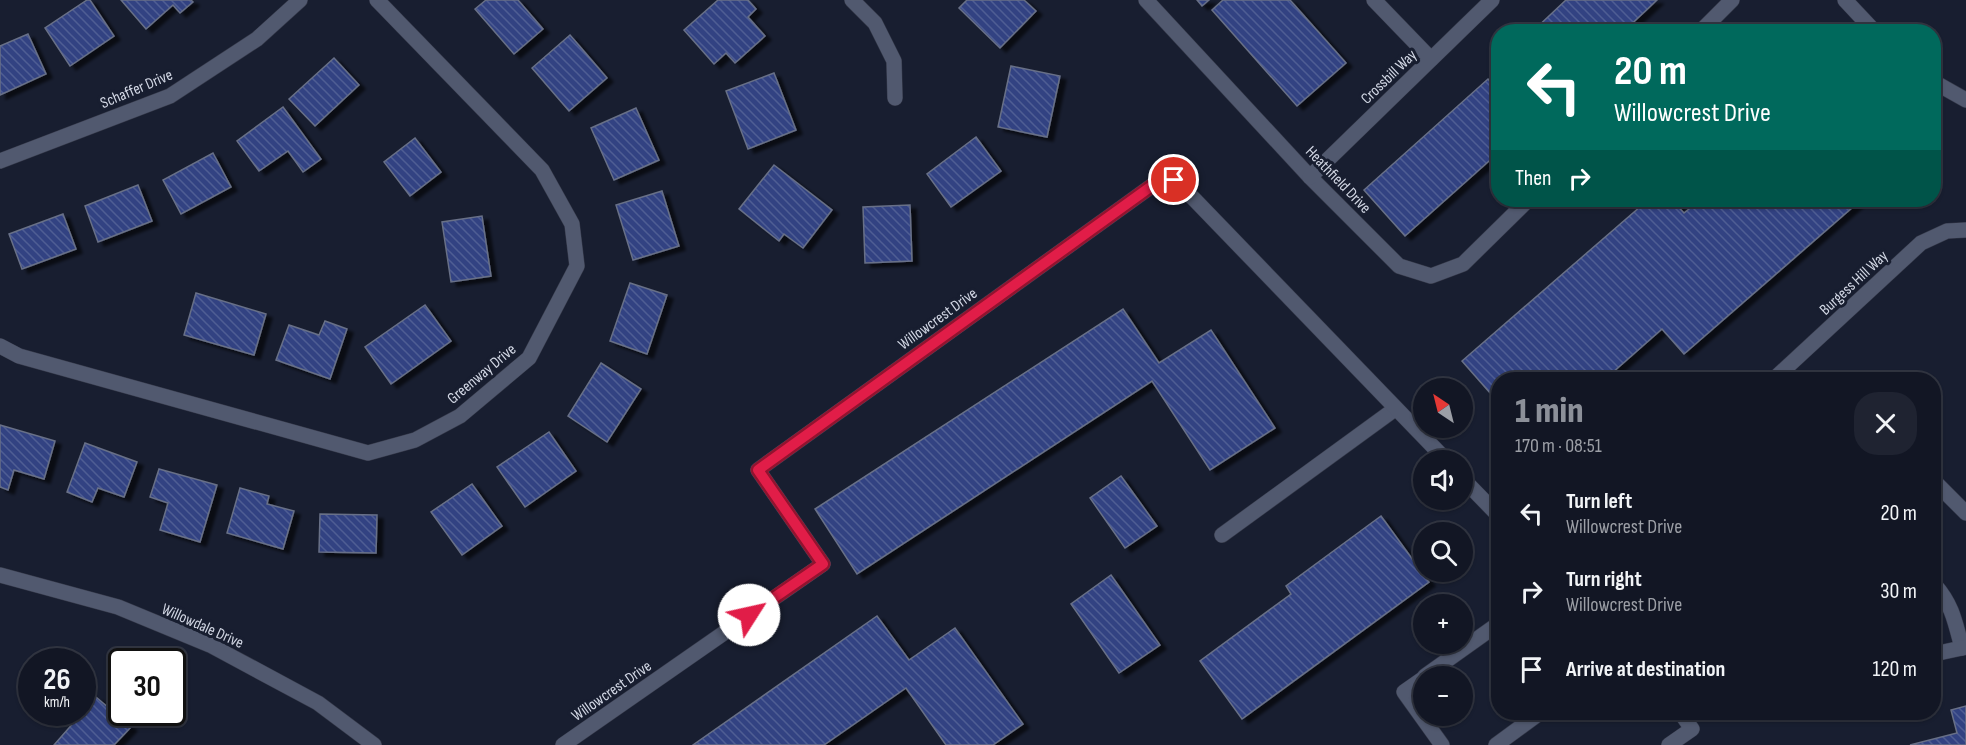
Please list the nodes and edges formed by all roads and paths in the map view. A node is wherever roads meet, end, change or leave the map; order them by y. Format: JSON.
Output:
{"nodes":[{"id":1,"x":300,"y":0,"type":"edge"},
{"id":2,"x":377,"y":0,"type":"edge"},
{"id":3,"x":852,"y":0,"type":"edge"},
{"id":4,"x":1146,"y":0,"type":"edge"},
{"id":5,"x":1374,"y":0,"type":"edge"},
{"id":6,"x":1732,"y":0,"type":"edge"},
{"id":7,"x":1845,"y":0,"type":"edge"},
{"id":8,"x":1486,"y":2,"type":"edge"},
{"id":9,"x":1708,"y":24,"type":"edge"},
{"id":10,"x":1868,"y":24,"type":"edge"},
{"id":11,"x":1431,"y":59,"type":"junction"},
{"id":12,"x":1941,"y":86,"type":"edge"},
{"id":13,"x":895,"y":98,"type":"dead end"},
{"id":14,"x":1966,"y":100,"type":"edge"},
{"id":15,"x":0,"y":161,"type":"edge"},
{"id":16,"x":1310,"y":177,"type":"junction"},
{"id":17,"x":1521,"y":207,"type":"edge"},
{"id":18,"x":1966,"y":230,"type":"edge"},
{"id":19,"x":0,"y":346,"type":"edge"},
{"id":20,"x":1782,"y":372,"type":"edge"},
{"id":21,"x":1395,"y":409,"type":"junction"},
{"id":22,"x":1436,"y":450,"type":"edge"},
{"id":23,"x":1941,"y":488,"type":"edge"},
{"id":24,"x":1473,"y":489,"type":"edge"},
{"id":25,"x":1491,"y":508,"type":"edge"},
{"id":26,"x":1966,"y":513,"type":"edge"},
{"id":27,"x":1222,"y":535,"type":"dead end"},
{"id":28,"x":0,"y":575,"type":"edge"},
{"id":29,"x":1941,"y":592,"type":"edge"},
{"id":30,"x":1491,"y":629,"type":"edge"},
{"id":31,"x":1964,"y":647,"type":"edge"},
{"id":32,"x":1941,"y":652,"type":"edge"},
{"id":33,"x":1439,"y":666,"type":"edge"},
{"id":34,"x":1413,"y":685,"type":"edge"},
{"id":35,"x":1413,"y":705,"type":"edge"},
{"id":36,"x":1529,"y":720,"type":"edge"},
{"id":37,"x":1686,"y":720,"type":"edge"},
{"id":38,"x":1428,"y":726,"type":"edge"},
{"id":39,"x":374,"y":745,"type":"edge"},
{"id":40,"x":563,"y":745,"type":"edge"},
{"id":41,"x":1442,"y":745,"type":"edge"},
{"id":42,"x":1496,"y":745,"type":"edge"},
{"id":43,"x":1669,"y":745,"type":"edge"}],
"edges":[{"from":1,"to":15,"type":"street","name":"Schaffer Drive"},
{"from":2,"to":19,"type":"street","name":"Greenway Drive"},
{"from":3,"to":13,"type":"street"},
{"from":4,"to":16,"type":"street","name":"Heathfield Drive"},
{"from":5,"to":11,"type":"street"},
{"from":6,"to":9,"type":"street"},
{"from":7,"to":10,"type":"street"},
{"from":8,"to":11,"type":"street","name":"Crossbill Way"},
{"from":11,"to":16,"type":"street","name":"Crossbill Way"},
{"from":12,"to":14,"type":"street"},
{"from":16,"to":17,"type":"street","name":"Heathfield Drive"},
{"from":18,"to":20,"type":"street","name":"Burgess Hill Way"},
{"from":21,"to":22,"type":"street","name":"Willowcrest Drive"},
{"from":21,"to":27,"type":"street"},
{"from":21,"to":40,"type":"street","name":"Willowcrest Drive"},
{"from":23,"to":26,"type":"street"},
{"from":24,"to":25,"type":"street"},
{"from":28,"to":39,"type":"street","name":"Willowdale Drive"},
{"from":29,"to":31,"type":"street"},
{"from":30,"to":33,"type":"street"},
{"from":31,"to":32,"type":"street"},
{"from":34,"to":35,"type":"street"},
{"from":36,"to":42,"type":"street"},
{"from":37,"to":43,"type":"street"},
{"from":38,"to":41,"type":"street"}]}
